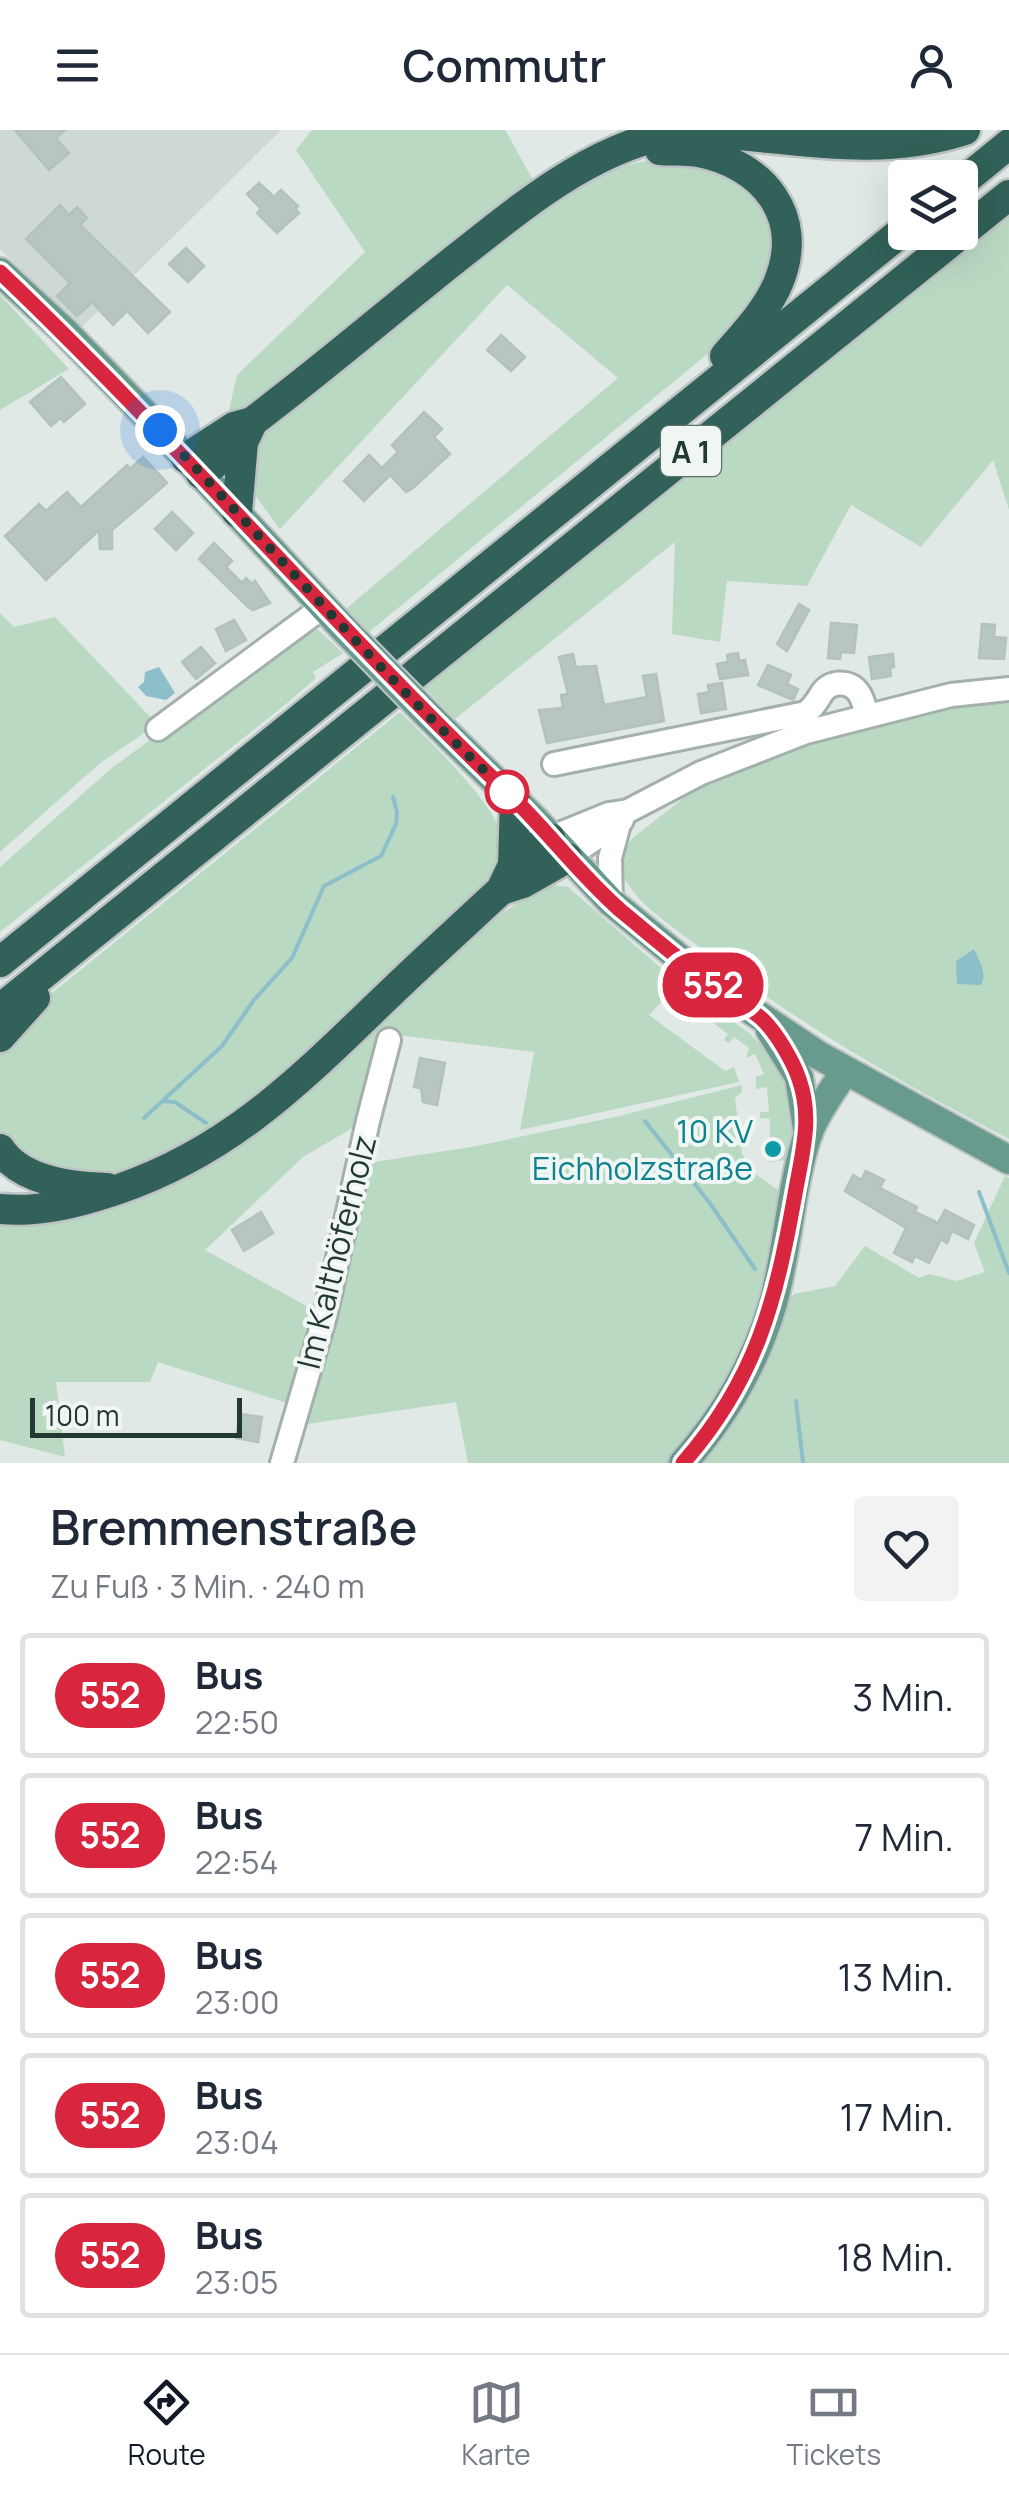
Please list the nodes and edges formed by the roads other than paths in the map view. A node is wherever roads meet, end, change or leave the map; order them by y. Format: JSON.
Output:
{"nodes":[{"id":1,"x":965,"y":130,"type":"edge"},
{"id":2,"x":1009,"y":144,"type":"edge"},
{"id":3,"x":632,"y":146,"type":"junction"},
{"id":4,"x":978,"y":169,"type":"edge"},
{"id":5,"x":1009,"y":195,"type":"edge"},
{"id":6,"x":888,"y":243,"type":"edge"},
{"id":7,"x":0,"y":272,"type":"edge"},
{"id":8,"x":684,"y":407,"type":"junction"},
{"id":9,"x":247,"y":432,"type":"junction"},
{"id":10,"x":194,"y":466,"type":"junction"},
{"id":11,"x":237,"y":512,"type":"junction"},
{"id":12,"x":323,"y":607,"type":"junction"},
{"id":13,"x":1009,"y":689,"type":"edge"},
{"id":14,"x":867,"y":716,"type":"junction"},
{"id":15,"x":158,"y":729,"type":"dead end"},
{"id":16,"x":554,"y":764,"type":"dead end"},
{"id":17,"x":515,"y":800,"type":"junction"},
{"id":18,"x":623,"y":818,"type":"junction"},
{"id":19,"x":559,"y":848,"type":"junction"},
{"id":20,"x":507,"y":878,"type":"junction"},
{"id":21,"x":611,"y":902,"type":"junction"},
{"id":22,"x":92,"y":934,"type":"junction"},
{"id":23,"x":0,"y":962,"type":"edge"},
{"id":24,"x":0,"y":1009,"type":"edge"},
{"id":25,"x":764,"y":1020,"type":"junction"},
{"id":26,"x":0,"y":1037,"type":"edge"},
{"id":27,"x":390,"y":1040,"type":"dead end"},
{"id":28,"x":845,"y":1070,"type":"junction"},
{"id":29,"x":808,"y":1135,"type":"junction"},
{"id":30,"x":0,"y":1148,"type":"edge"},
{"id":31,"x":1009,"y":1160,"type":"edge"},
{"id":32,"x":120,"y":1189,"type":"junction"},
{"id":33,"x":0,"y":1209,"type":"edge"},
{"id":34,"x":282,"y":1463,"type":"edge"},
{"id":35,"x":683,"y":1463,"type":"edge"}],
"edges":[{"from":1,"to":3,"type":"highway"},
{"from":2,"to":4,"type":"highway"},
{"from":3,"to":8,"type":"highway"},
{"from":3,"to":9,"type":"highway"},
{"from":5,"to":22,"type":"highway","number":"A 1"},
{"from":6,"to":8,"type":"highway","number":"A 1"},
{"from":7,"to":10,"type":"main road"},
{"from":8,"to":23,"type":"highway","number":"A 1"},
{"from":9,"to":10,"type":"highway"},
{"from":9,"to":11,"type":"highway"},
{"from":10,"to":11,"type":"main road"},
{"from":11,"to":12,"type":"main road"},
{"from":12,"to":15,"type":"street"},
{"from":12,"to":17,"type":"main road","bridge":true},
{"from":13,"to":14,"type":"street"},
{"from":14,"to":16,"type":"street"},
{"from":14,"to":18,"type":"street"},
{"from":17,"to":19,"type":"main road"},
{"from":17,"to":20,"type":"highway"},
{"from":18,"to":19,"type":"street"},
{"from":18,"to":21,"type":"street"},
{"from":19,"to":20,"type":"highway"},
{"from":19,"to":21,"type":"main road"},
{"from":20,"to":32,"type":"highway"},
{"from":21,"to":25,"type":"main road"},
{"from":22,"to":24,"type":"highway","number":"A 1"},
{"from":22,"to":26,"type":"highway"},
{"from":25,"to":28,"type":"main road"},
{"from":25,"to":29,"type":"main road"},
{"from":27,"to":34,"type":"street","name":"Im Kalthöferholz"},
{"from":28,"to":29,"type":"main road"},
{"from":28,"to":31,"type":"main road"},
{"from":29,"to":35,"type":"main road"},
{"from":30,"to":32,"type":"highway"},
{"from":32,"to":33,"type":"highway"}]}
